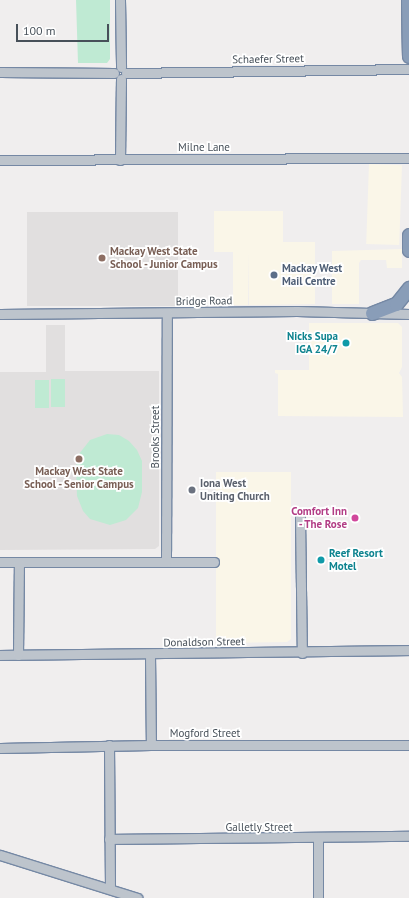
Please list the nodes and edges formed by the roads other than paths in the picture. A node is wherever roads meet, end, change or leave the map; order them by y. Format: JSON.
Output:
{"nodes":[{"id":1,"x":120,"y":0,"type":"edge"},
{"id":2,"x":408,"y":0,"type":"edge"},
{"id":3,"x":409,"y":56,"type":"edge"},
{"id":4,"x":409,"y":69,"type":"edge"},
{"id":5,"x":0,"y":72,"type":"edge"},
{"id":6,"x":121,"y":73,"type":"junction"},
{"id":7,"x":409,"y":158,"type":"edge"},
{"id":8,"x":0,"y":160,"type":"edge"},
{"id":9,"x":120,"y":160,"type":"junction"},
{"id":10,"x":409,"y":235,"type":"edge"},
{"id":11,"x":409,"y":250,"type":"edge"},
{"id":12,"x":409,"y":288,"type":"edge"},
{"id":13,"x":167,"y":313,"type":"junction"},
{"id":14,"x":372,"y":313,"type":"junction"},
{"id":15,"x":0,"y":314,"type":"edge"},
{"id":16,"x":409,"y":314,"type":"edge"},
{"id":17,"x":300,"y":517,"type":"dead end"},
{"id":18,"x":0,"y":562,"type":"edge"},
{"id":19,"x":19,"y":562,"type":"junction"},
{"id":20,"x":166,"y":562,"type":"junction"},
{"id":21,"x":214,"y":562,"type":"dead end"},
{"id":22,"x":409,"y":650,"type":"edge"},
{"id":23,"x":302,"y":653,"type":"junction"},
{"id":24,"x":0,"y":655,"type":"edge"},
{"id":25,"x":18,"y":655,"type":"junction"},
{"id":26,"x":150,"y":655,"type":"junction"},
{"id":27,"x":109,"y":745,"type":"junction"},
{"id":28,"x":151,"y":745,"type":"junction"},
{"id":29,"x":409,"y":746,"type":"edge"},
{"id":30,"x":0,"y":748,"type":"edge"},
{"id":31,"x":409,"y":836,"type":"edge"},
{"id":32,"x":109,"y":839,"type":"junction"},
{"id":33,"x":318,"y":839,"type":"junction"},
{"id":34,"x":0,"y":855,"type":"edge"},
{"id":35,"x":110,"y":889,"type":"junction"},
{"id":36,"x":137,"y":898,"type":"edge"},
{"id":37,"x":318,"y":898,"type":"edge"}],
"edges":[{"from":1,"to":6,"type":"street"},
{"from":2,"to":3,"type":"highway"},
{"from":4,"to":6,"type":"street","name":"Schaefer Street"},
{"from":5,"to":6,"type":"street","name":"Schaefer Street"},
{"from":6,"to":9,"type":"street"},
{"from":7,"to":9,"type":"street","name":"Milne Lane"},
{"from":8,"to":9,"type":"street","name":"Milne Lane"},
{"from":10,"to":11,"type":"highway"},
{"from":12,"to":14,"type":"highway"},
{"from":13,"to":14,"type":"street","name":"Bridge Road"},
{"from":13,"to":15,"type":"street","name":"Bridge Road"},
{"from":13,"to":20,"type":"street","name":"Brooks Street"},
{"from":14,"to":16,"type":"street","name":"Bridge Road"},
{"from":17,"to":23,"type":"street"},
{"from":18,"to":19,"type":"street"},
{"from":19,"to":20,"type":"street"},
{"from":19,"to":25,"type":"street"},
{"from":20,"to":21,"type":"street"},
{"from":22,"to":23,"type":"street","name":"Donaldson Street"},
{"from":23,"to":26,"type":"street","name":"Donaldson Street"},
{"from":24,"to":25,"type":"street","name":"Donaldson Street"},
{"from":25,"to":26,"type":"street","name":"Donaldson Street"},
{"from":26,"to":28,"type":"street"},
{"from":27,"to":28,"type":"street","name":"Mogford Street"},
{"from":27,"to":30,"type":"street","name":"Mogford Street"},
{"from":27,"to":32,"type":"street"},
{"from":28,"to":29,"type":"street","name":"Mogford Street"},
{"from":31,"to":33,"type":"street","name":"Galletly Street"},
{"from":32,"to":33,"type":"street","name":"Galletly Street"},
{"from":32,"to":35,"type":"street"},
{"from":33,"to":37,"type":"street"},
{"from":34,"to":35,"type":"street"},
{"from":35,"to":36,"type":"street"}]}
